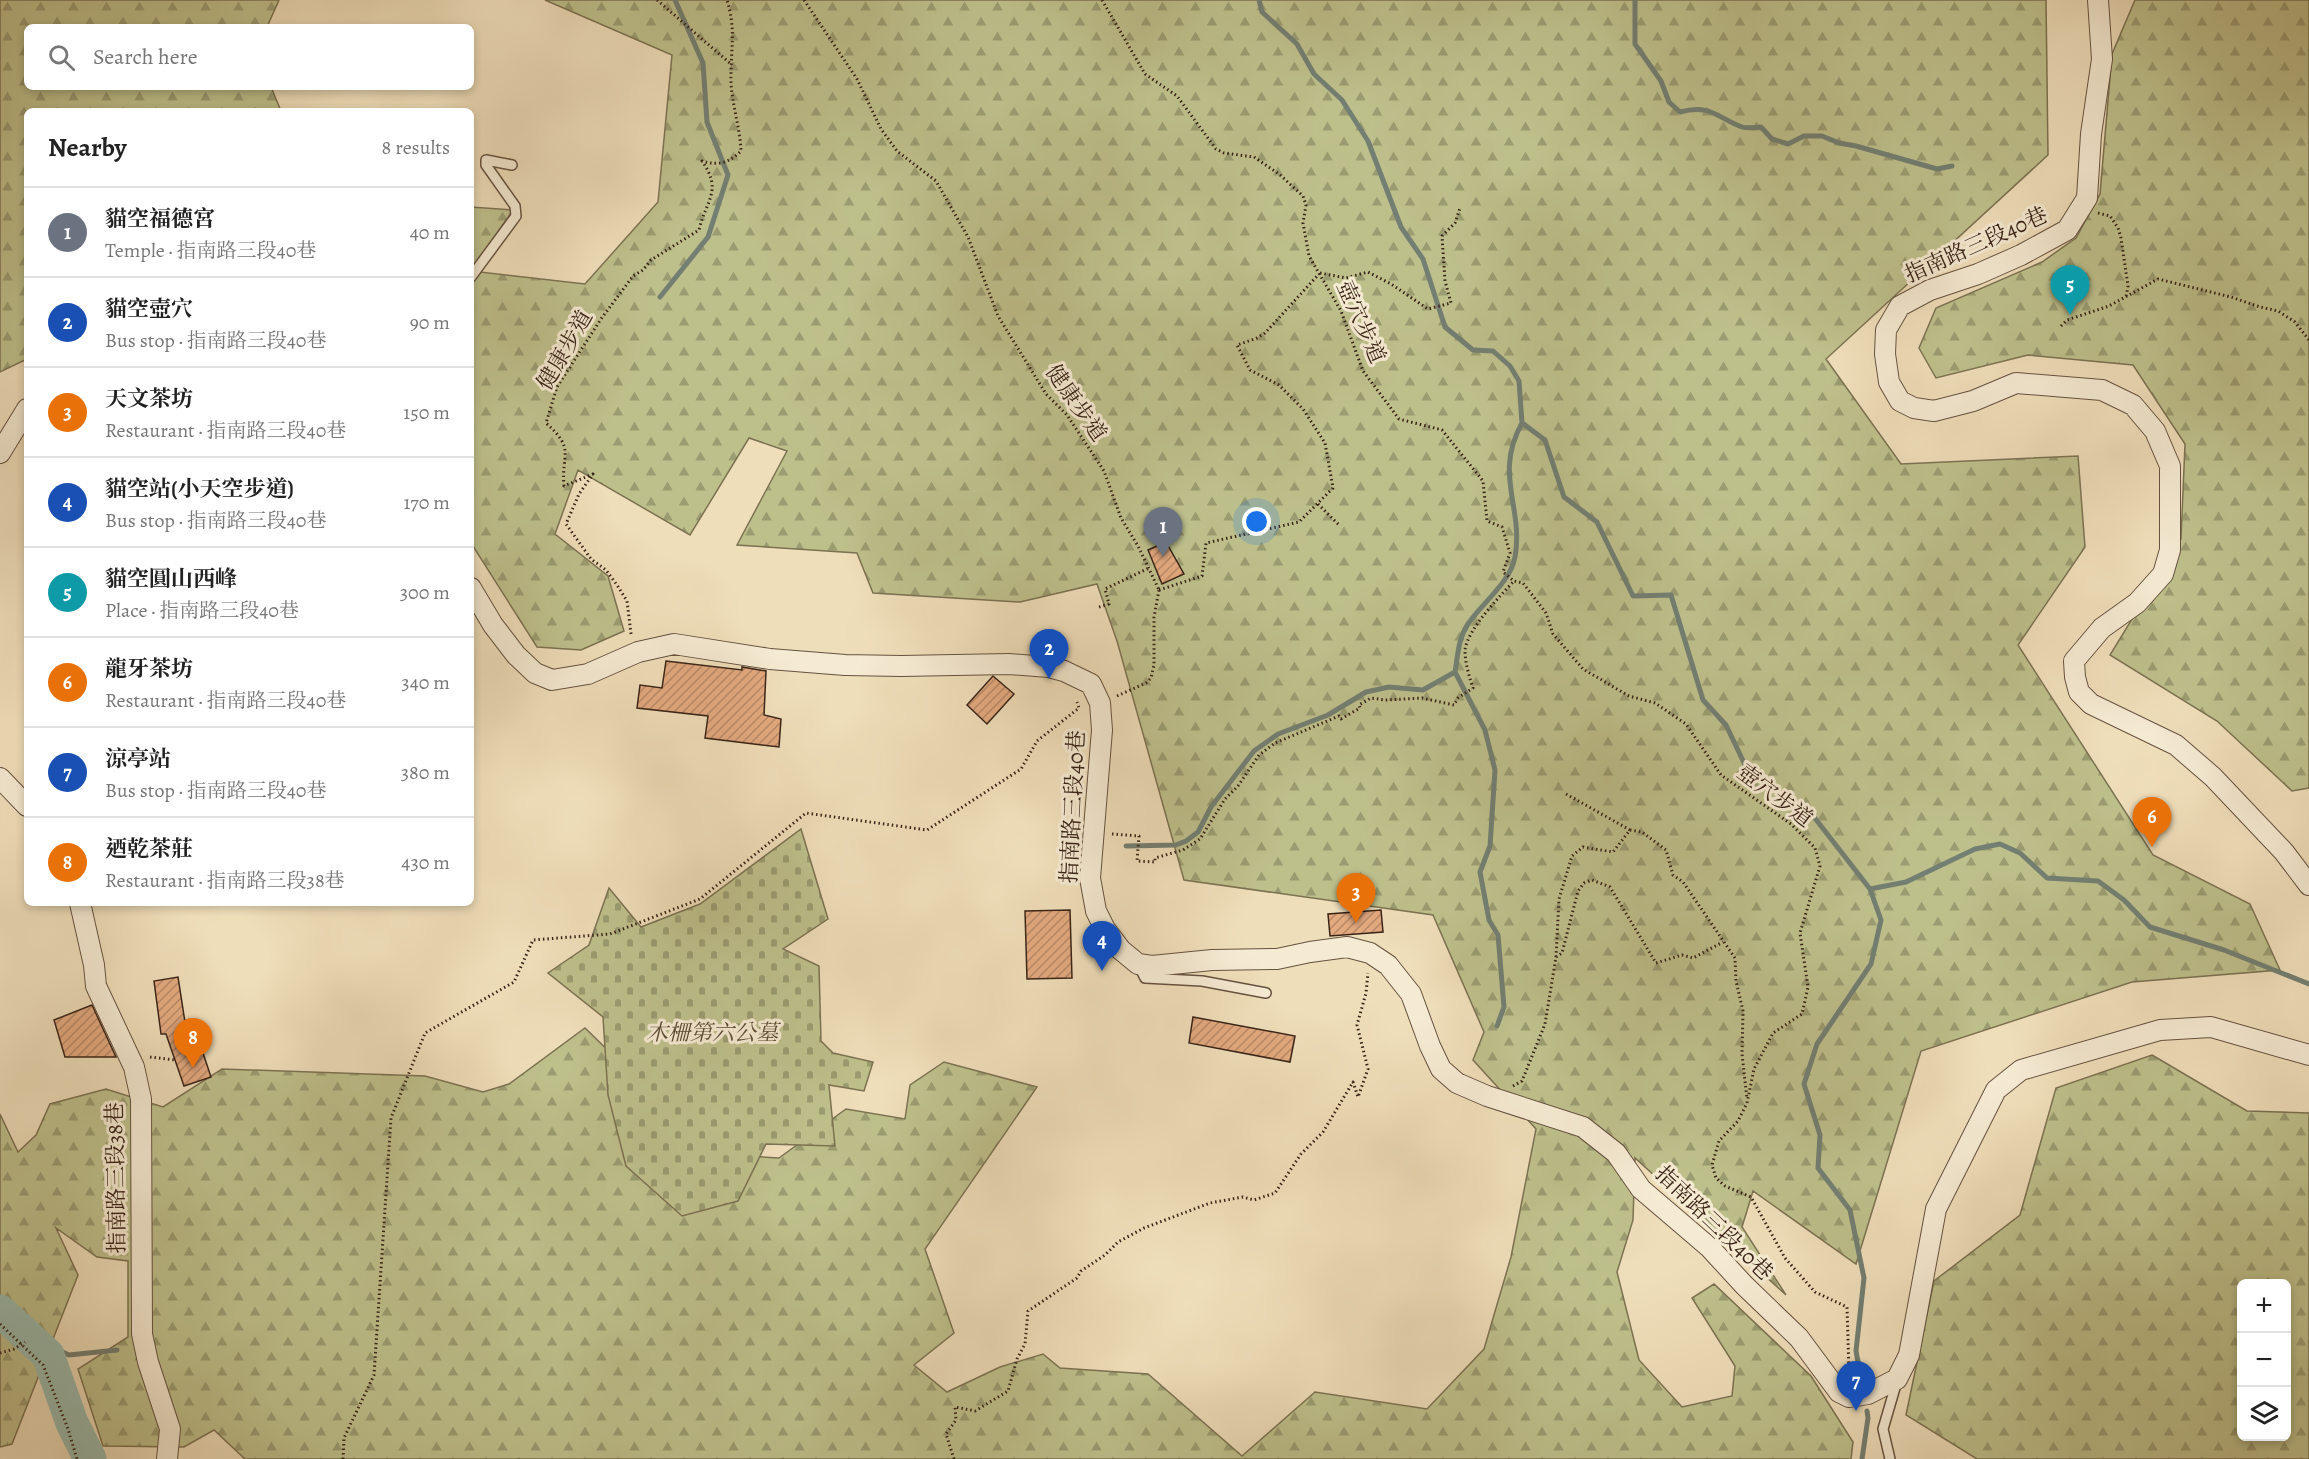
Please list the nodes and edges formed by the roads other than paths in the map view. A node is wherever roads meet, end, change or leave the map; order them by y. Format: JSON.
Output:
{"nodes":[{"id":1,"x":2098,"y":0,"type":"edge"},
{"id":2,"x":512,"y":165,"type":"dead end"},
{"id":3,"x":474,"y":273,"type":"edge"},
{"id":4,"x":24,"y":414,"type":"edge"},
{"id":5,"x":0,"y":453,"type":"edge"},
{"id":6,"x":474,"y":593,"type":"edge"},
{"id":7,"x":0,"y":778,"type":"edge"},
{"id":8,"x":24,"y":803,"type":"edge"},
{"id":9,"x":2309,"y":885,"type":"edge"},
{"id":10,"x":81,"y":906,"type":"edge"},
{"id":11,"x":1138,"y":964,"type":"junction"},
{"id":12,"x":1266,"y":993,"type":"dead end"},
{"id":13,"x":2309,"y":1055,"type":"edge"},
{"id":14,"x":1897,"y":1379,"type":"junction"},
{"id":15,"x":167,"y":1459,"type":"edge"},
{"id":16,"x":1890,"y":1459,"type":"edge"}],
"edges":[{"from":1,"to":9,"type":"street","name":"指南路三段40巷"},
{"from":2,"to":3,"type":"lane"},
{"from":4,"to":5,"type":"street"},
{"from":6,"to":11,"type":"street","name":"指南路三段40巷"},
{"from":7,"to":8,"type":"street"},
{"from":10,"to":15,"type":"street","name":"指南路三段38巷"},
{"from":11,"to":12,"type":"lane"},
{"from":11,"to":14,"type":"street","name":"指南路三段40巷"},
{"from":13,"to":14,"type":"street"},
{"from":14,"to":16,"type":"lane"}]}
